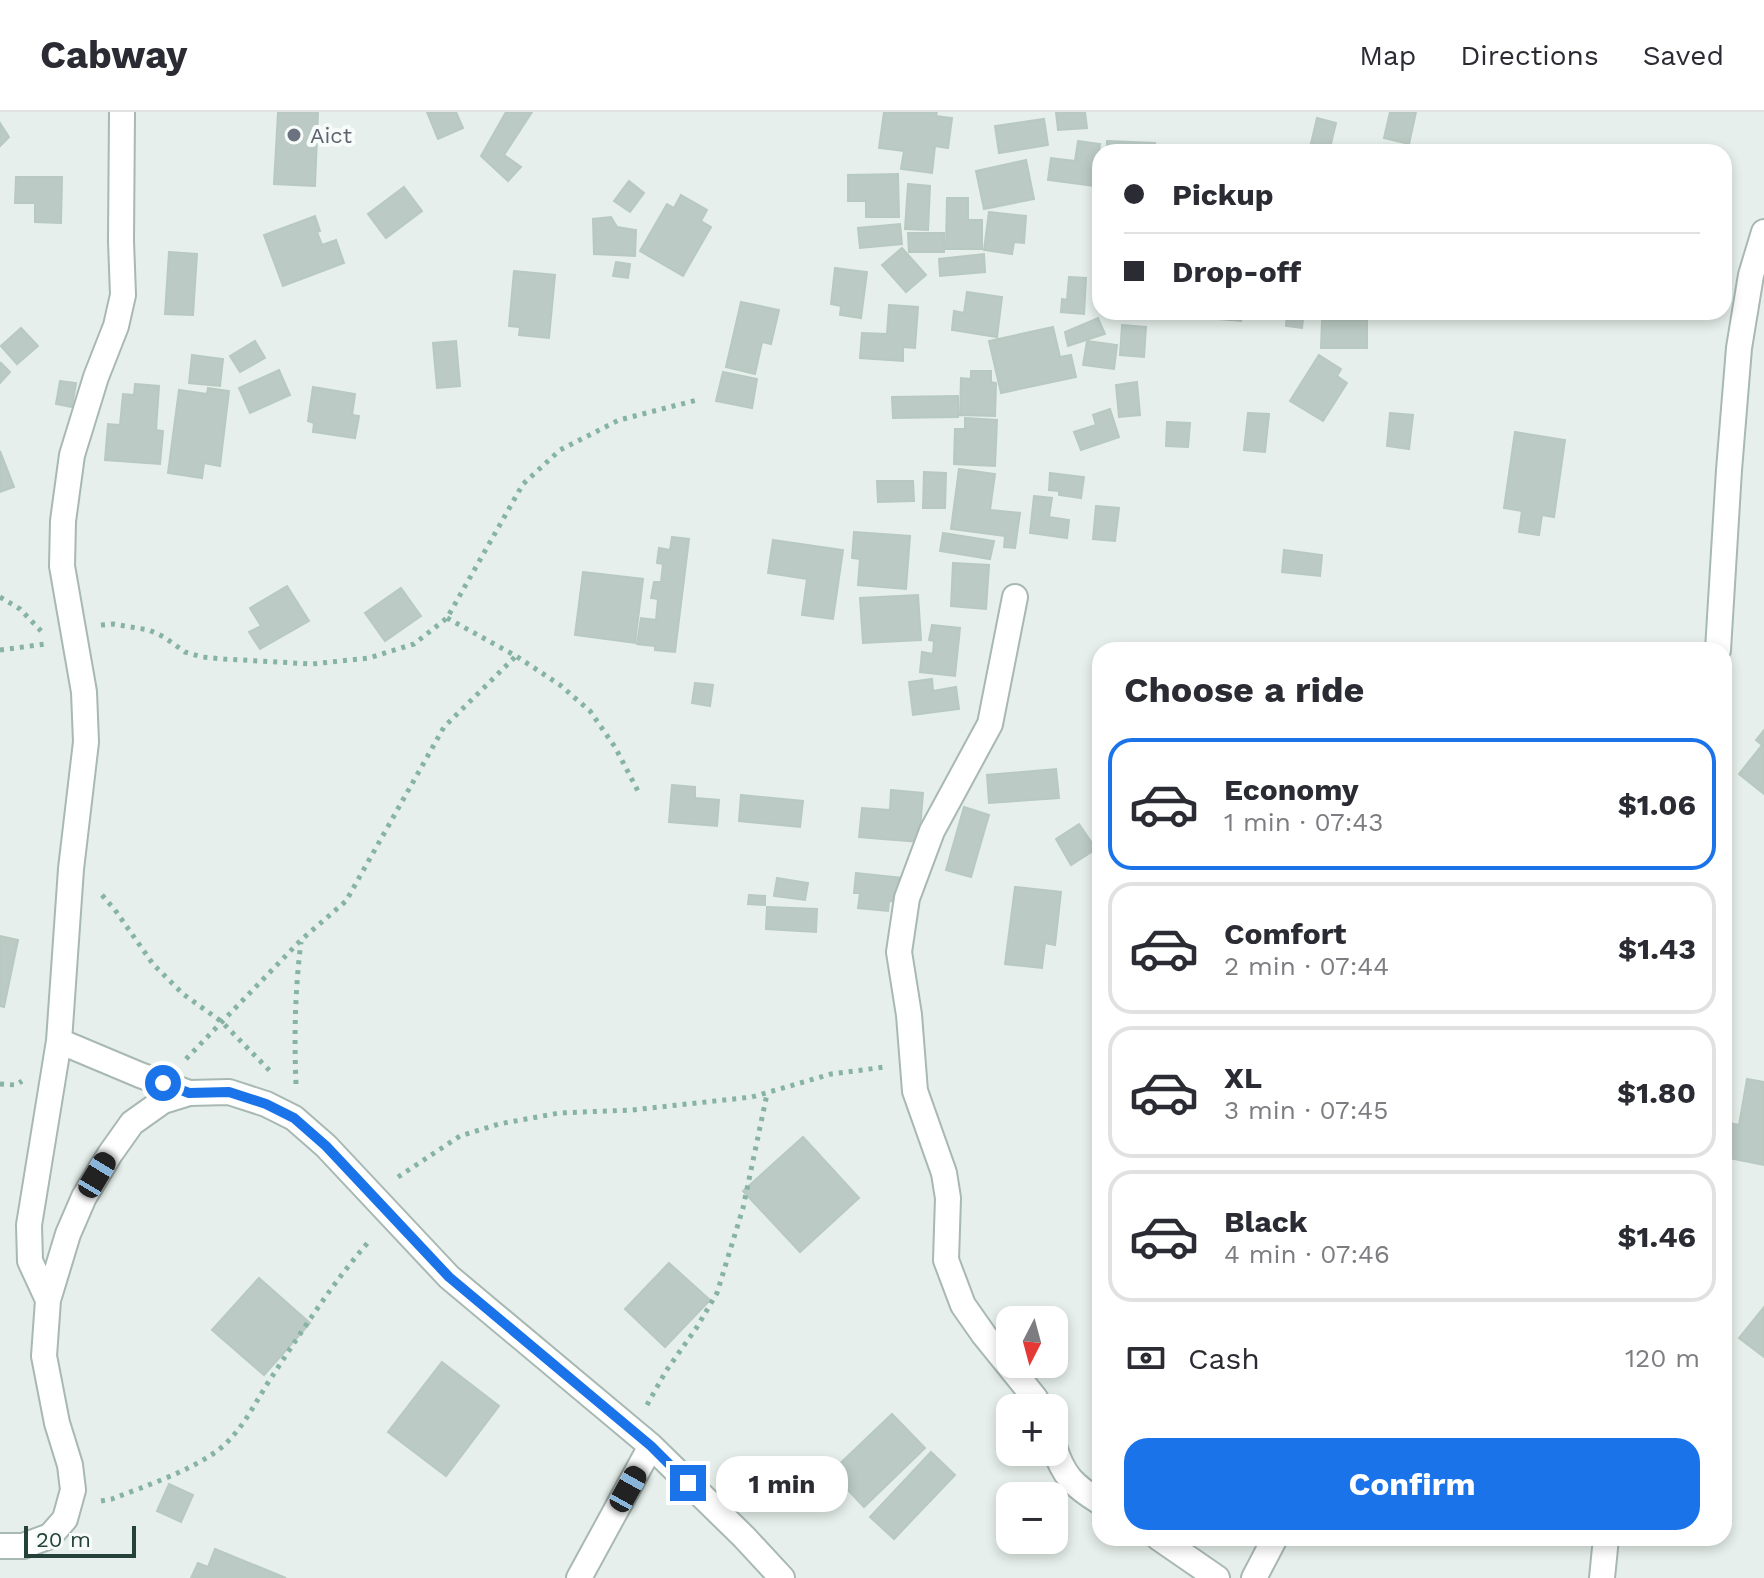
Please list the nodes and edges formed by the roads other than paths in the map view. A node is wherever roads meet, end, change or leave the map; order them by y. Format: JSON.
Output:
{"nodes":[{"id":1,"x":122,"y":112,"type":"edge"},
{"id":2,"x":1764,"y":232,"type":"edge"},
{"id":3,"x":1015,"y":597,"type":"dead end"},
{"id":4,"x":1718,"y":642,"type":"edge"},
{"id":5,"x":59,"y":1041,"type":"junction"},
{"id":6,"x":189,"y":1093,"type":"junction"},
{"id":7,"x":48,"y":1300,"type":"junction"},
{"id":8,"x":1032,"y":1394,"type":"edge"},
{"id":9,"x":651,"y":1446,"type":"junction"},
{"id":10,"x":1061,"y":1466,"type":"edge"},
{"id":11,"x":1092,"y":1497,"type":"edge"},
{"id":12,"x":0,"y":1546,"type":"edge"},
{"id":13,"x":1171,"y":1546,"type":"edge"},
{"id":14,"x":1271,"y":1546,"type":"edge"},
{"id":15,"x":1605,"y":1546,"type":"edge"},
{"id":16,"x":579,"y":1578,"type":"edge"},
{"id":17,"x":782,"y":1578,"type":"edge"},
{"id":18,"x":1217,"y":1578,"type":"edge"},
{"id":19,"x":1254,"y":1578,"type":"edge"},
{"id":20,"x":1602,"y":1578,"type":"edge"}],
"edges":[{"from":1,"to":5,"type":"street"},
{"from":2,"to":4,"type":"street"},
{"from":3,"to":8,"type":"street"},
{"from":5,"to":6,"type":"street"},
{"from":5,"to":7,"type":"street"},
{"from":6,"to":7,"type":"street"},
{"from":6,"to":9,"type":"street"},
{"from":7,"to":12,"type":"street"},
{"from":9,"to":16,"type":"street"},
{"from":9,"to":17,"type":"street"},
{"from":10,"to":11,"type":"street"},
{"from":13,"to":18,"type":"street"},
{"from":14,"to":19,"type":"street"},
{"from":15,"to":20,"type":"street"}]}
